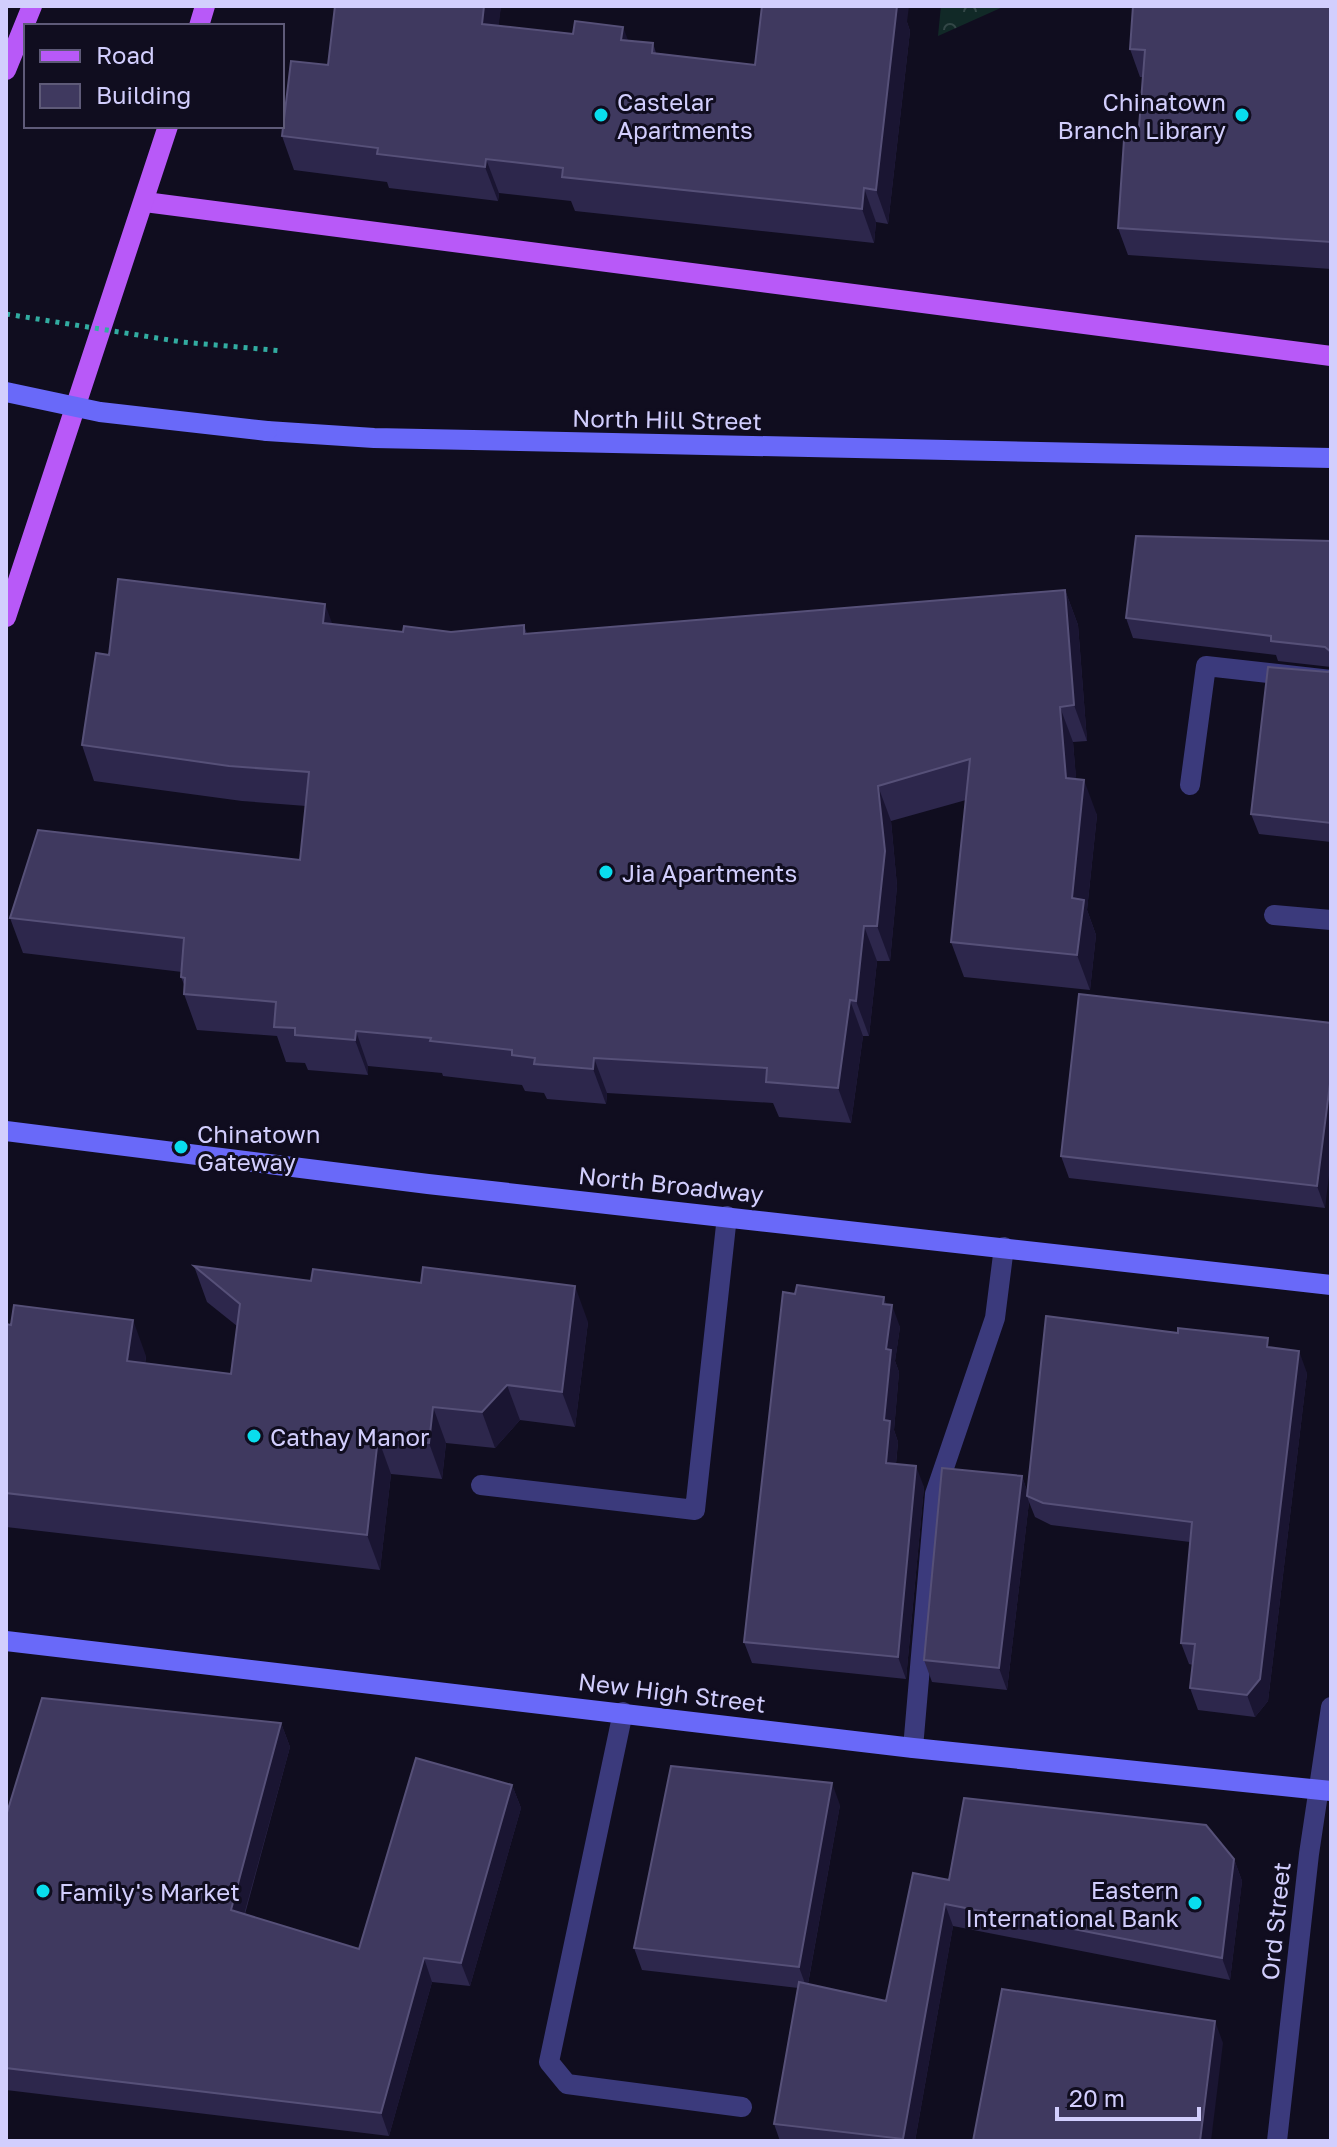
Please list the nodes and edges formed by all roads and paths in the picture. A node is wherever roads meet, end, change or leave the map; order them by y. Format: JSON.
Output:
{"nodes":[{"id":1,"x":24,"y":26,"type":"edge"},
{"id":2,"x":6,"y":70,"type":"edge"},
{"id":3,"x":167,"y":128,"type":"edge"},
{"id":4,"x":145,"y":202,"type":"junction"},
{"id":5,"x":6,"y":314,"type":"edge"},
{"id":6,"x":283,"y":351,"type":"dead end"},
{"id":7,"x":1331,"y":356,"type":"edge"},
{"id":8,"x":6,"y":392,"type":"edge"},
{"id":9,"x":1331,"y":458,"type":"edge"},
{"id":10,"x":6,"y":617,"type":"edge"},
{"id":11,"x":1331,"y":680,"type":"edge"},
{"id":12,"x":1190,"y":785,"type":"dead end"},
{"id":13,"x":1274,"y":915,"type":"dead end"},
{"id":14,"x":1331,"y":920,"type":"edge"},
{"id":15,"x":6,"y":1131,"type":"edge"},
{"id":16,"x":727,"y":1216,"type":"junction"},
{"id":17,"x":1004,"y":1247,"type":"junction"},
{"id":18,"x":1331,"y":1285,"type":"edge"},
{"id":19,"x":481,"y":1485,"type":"dead end"},
{"id":20,"x":6,"y":1641,"type":"edge"},
{"id":21,"x":1331,"y":1707,"type":"edge"},
{"id":22,"x":623,"y":1712,"type":"junction"},
{"id":23,"x":913,"y":1748,"type":"junction"},
{"id":24,"x":1325,"y":1791,"type":"edge"},
{"id":25,"x":742,"y":2107,"type":"dead end"},
{"id":26,"x":1277,"y":2141,"type":"edge"}],
"edges":[{"from":1,"to":2,"type":"main road"},
{"from":3,"to":4,"type":"main road"},
{"from":4,"to":7,"type":"main road"},
{"from":4,"to":10,"type":"main road"},
{"from":5,"to":6,"type":"path","bridge":true},
{"from":8,"to":9,"type":"main road","name":"North Hill Street","bridge":true},
{"from":11,"to":12,"type":"street"},
{"from":13,"to":14,"type":"street"},
{"from":15,"to":16,"type":"main road","name":"North Broadway"},
{"from":16,"to":17,"type":"main road","name":"North Broadway"},
{"from":16,"to":19,"type":"street"},
{"from":17,"to":18,"type":"main road","name":"North Broadway"},
{"from":17,"to":23,"type":"street"},
{"from":20,"to":22,"type":"main road","name":"New High Street"},
{"from":21,"to":24,"type":"street","name":"Ord Street"},
{"from":22,"to":23,"type":"main road","name":"New High Street"},
{"from":22,"to":25,"type":"street"},
{"from":23,"to":24,"type":"main road","name":"New High Street"},
{"from":24,"to":26,"type":"street","name":"Ord Street"}]}
